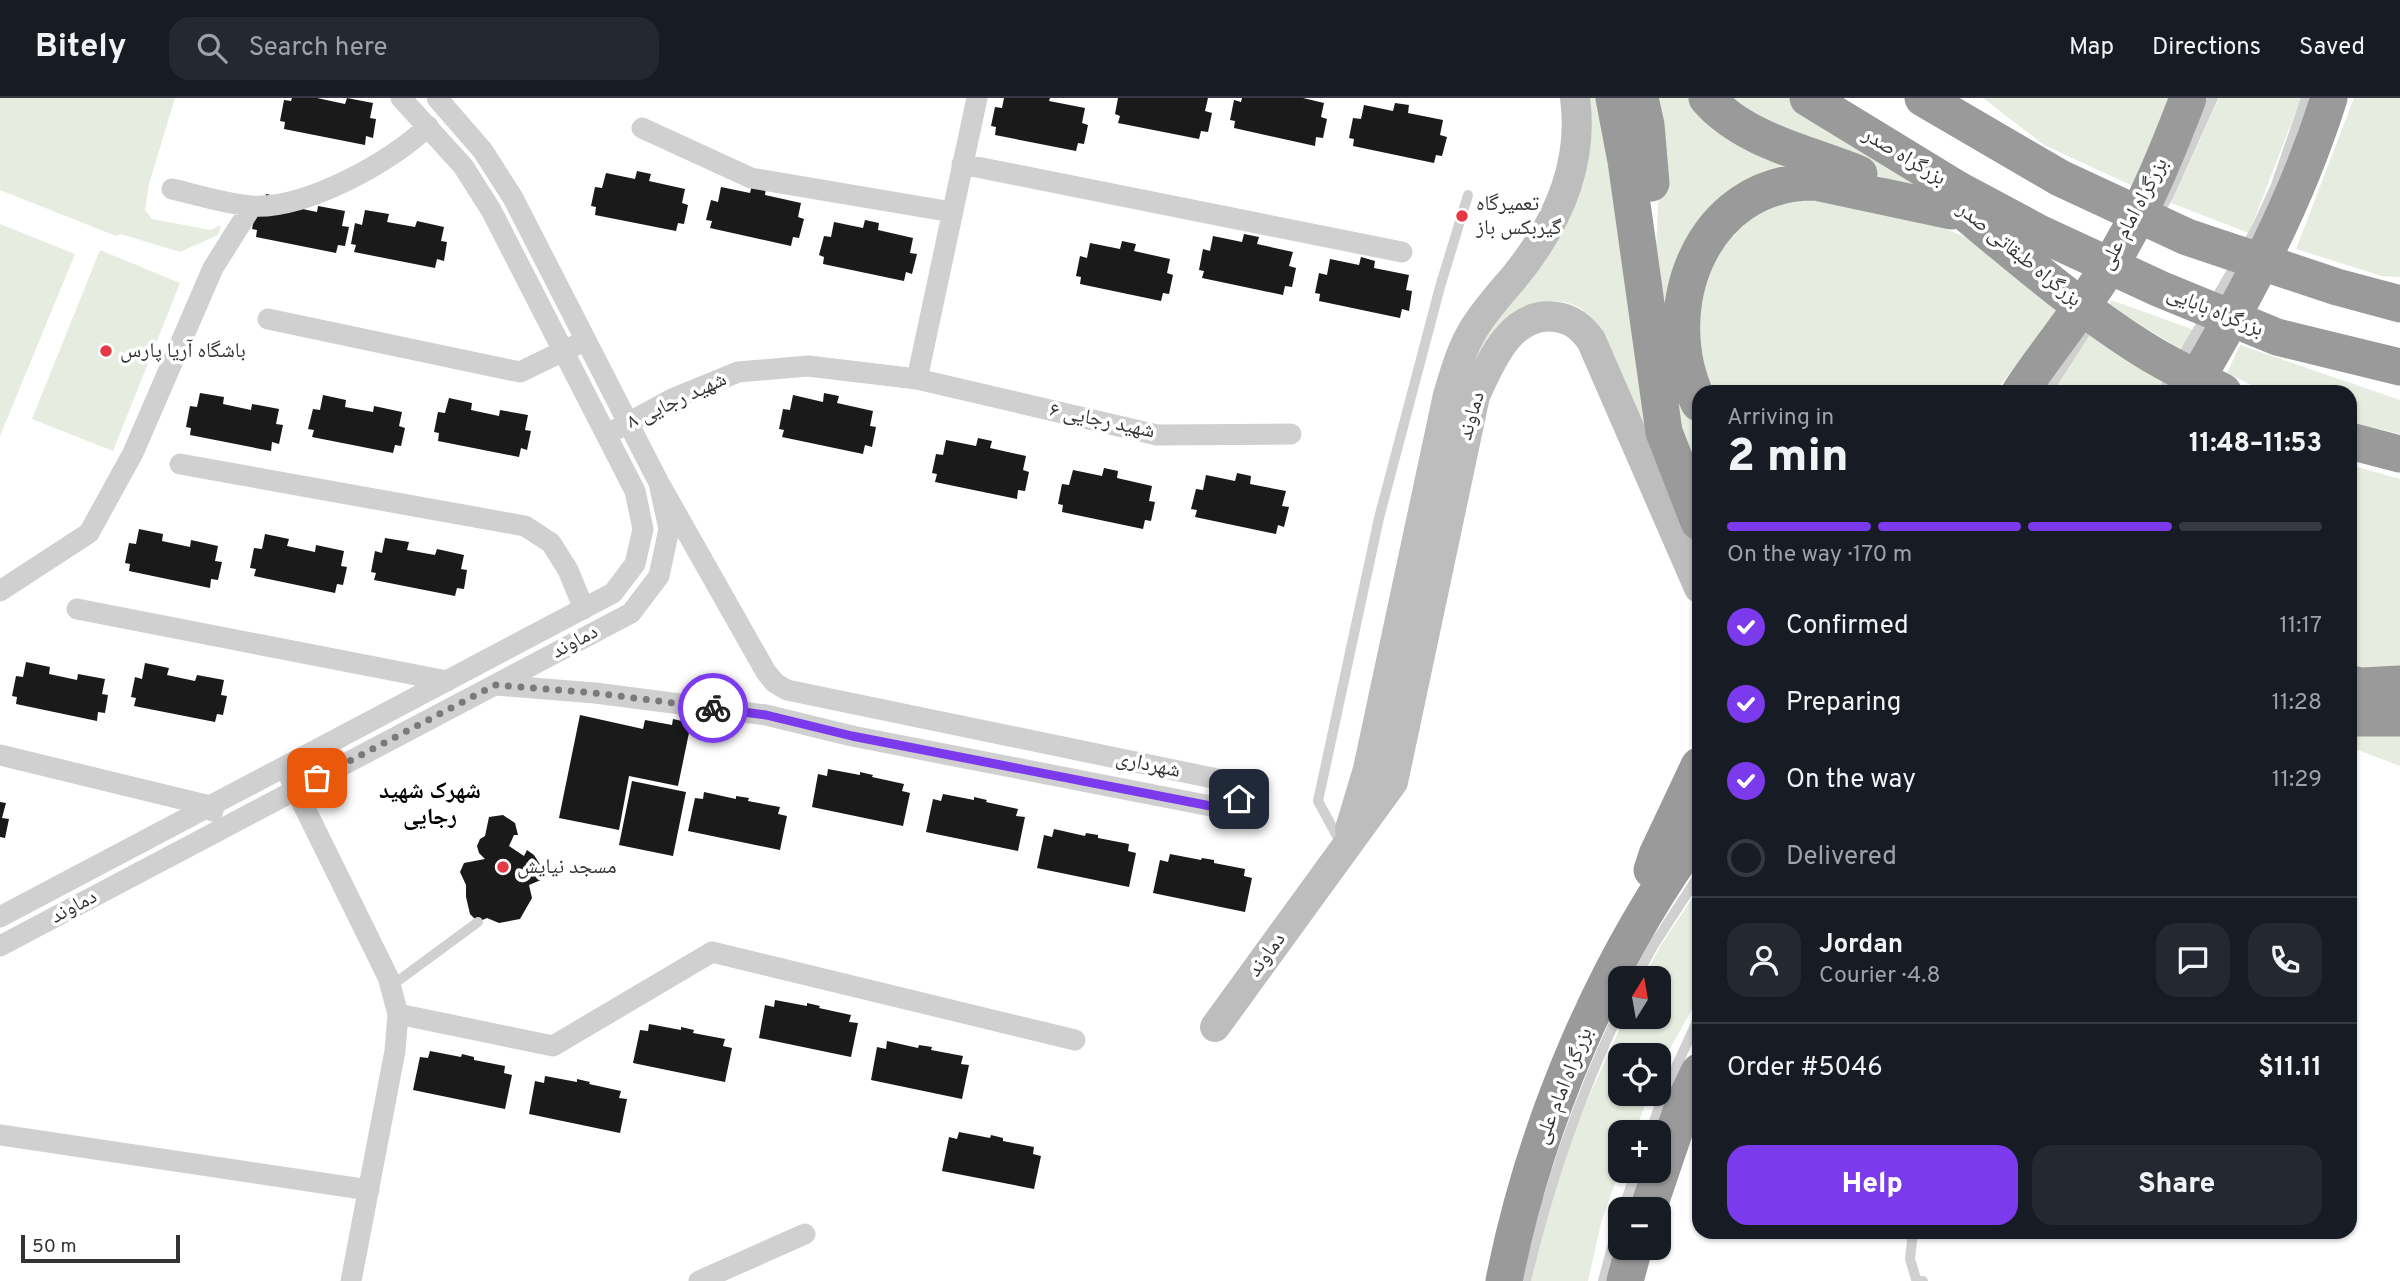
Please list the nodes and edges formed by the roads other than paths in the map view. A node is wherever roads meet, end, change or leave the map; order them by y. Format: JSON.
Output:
{"nodes":[{"id":1,"x":401,"y":98,"type":"edge"},
{"id":2,"x":437,"y":98,"type":"edge"},
{"id":3,"x":977,"y":98,"type":"edge"},
{"id":4,"x":1575,"y":98,"type":"edge"},
{"id":5,"x":1614,"y":98,"type":"edge"},
{"id":6,"x":1640,"y":98,"type":"edge"},
{"id":7,"x":1707,"y":98,"type":"edge"},
{"id":8,"x":1808,"y":98,"type":"edge"},
{"id":9,"x":1829,"y":98,"type":"edge"},
{"id":10,"x":1923,"y":98,"type":"edge"},
{"id":11,"x":1966,"y":98,"type":"edge"},
{"id":12,"x":2179,"y":98,"type":"edge"},
{"id":13,"x":2188,"y":98,"type":"edge"},
{"id":14,"x":2213,"y":98,"type":"edge"},
{"id":15,"x":2306,"y":98,"type":"edge"},
{"id":16,"x":2329,"y":98,"type":"edge"},
{"id":17,"x":2342,"y":98,"type":"edge"},
{"id":18,"x":428,"y":126,"type":"junction"},
{"id":19,"x":642,"y":128,"type":"dead end"},
{"id":20,"x":2172,"y":140,"type":"junction"},
{"id":21,"x":2313,"y":148,"type":"junction"},
{"id":22,"x":962,"y":164,"type":"junction"},
{"id":23,"x":2060,"y":178,"type":"junction"},
{"id":24,"x":172,"y":189,"type":"dead end"},
{"id":25,"x":1468,"y":195,"type":"dead end"},
{"id":26,"x":252,"y":206,"type":"junction"},
{"id":27,"x":1951,"y":211,"type":"junction"},
{"id":28,"x":952,"y":212,"type":"junction"},
{"id":29,"x":2148,"y":231,"type":"dead end"},
{"id":30,"x":2039,"y":233,"type":"junction"},
{"id":31,"x":1402,"y":253,"type":"dead end"},
{"id":32,"x":2126,"y":266,"type":"dead end"},
{"id":33,"x":2119,"y":278,"type":"dead end"},
{"id":34,"x":2400,"y":285,"type":"edge"},
{"id":35,"x":2337,"y":287,"type":"junction"},
{"id":36,"x":1644,"y":302,"type":"junction"},
{"id":37,"x":2105,"y":302,"type":"dead end"},
{"id":38,"x":2400,"y":304,"type":"edge"},
{"id":39,"x":268,"y":319,"type":"dead end"},
{"id":40,"x":2277,"y":337,"type":"junction"},
{"id":41,"x":586,"y":341,"type":"junction"},
{"id":42,"x":2219,"y":341,"type":"junction"},
{"id":43,"x":563,"y":352,"type":"junction"},
{"id":44,"x":2400,"y":367,"type":"edge"},
{"id":45,"x":2045,"y":375,"type":"edge"},
{"id":46,"x":917,"y":379,"type":"junction"},
{"id":47,"x":1692,"y":385,"type":"edge"},
{"id":48,"x":2022,"y":385,"type":"edge"},
{"id":49,"x":2030,"y":385,"type":"edge"},
{"id":50,"x":2166,"y":385,"type":"edge"},
{"id":51,"x":2193,"y":385,"type":"edge"},
{"id":52,"x":2207,"y":385,"type":"edge"},
{"id":53,"x":2210,"y":385,"type":"edge"},
{"id":54,"x":2400,"y":388,"type":"edge"},
{"id":55,"x":629,"y":423,"type":"junction"},
{"id":56,"x":1291,"y":434,"type":"dead end"},
{"id":57,"x":606,"y":435,"type":"junction"},
{"id":58,"x":2357,"y":443,"type":"edge"},
{"id":59,"x":2400,"y":454,"type":"edge"},
{"id":60,"x":180,"y":464,"type":"dead end"},
{"id":61,"x":659,"y":483,"type":"junction"},
{"id":62,"x":1692,"y":504,"type":"edge"},
{"id":63,"x":1692,"y":572,"type":"edge"},
{"id":64,"x":0,"y":591,"type":"edge"},
{"id":65,"x":78,"y":609,"type":"dead end"},
{"id":66,"x":584,"y":609,"type":"junction"},
{"id":67,"x":447,"y":681,"type":"junction"},
{"id":68,"x":775,"y":683,"type":"junction"},
{"id":69,"x":2400,"y":684,"type":"edge"},
{"id":70,"x":495,"y":685,"type":"junction"},
{"id":71,"x":2357,"y":685,"type":"edge"},
{"id":72,"x":859,"y":706,"type":"junction"},
{"id":73,"x":766,"y":715,"type":"junction"},
{"id":74,"x":2357,"y":718,"type":"edge"},
{"id":75,"x":2400,"y":718,"type":"edge"},
{"id":76,"x":852,"y":736,"type":"junction"},
{"id":77,"x":0,"y":755,"type":"edge"},
{"id":78,"x":284,"y":767,"type":"junction"},
{"id":79,"x":1692,"y":781,"type":"edge"},
{"id":80,"x":295,"y":790,"type":"junction"},
{"id":81,"x":210,"y":806,"type":"junction"},
{"id":82,"x":222,"y":829,"type":"junction"},
{"id":83,"x":1692,"y":841,"type":"edge"},
{"id":84,"x":1344,"y":850,"type":"junction"},
{"id":85,"x":1692,"y":886,"type":"edge"},
{"id":86,"x":0,"y":917,"type":"edge"},
{"id":87,"x":478,"y":922,"type":"dead end"},
{"id":88,"x":1632,"y":937,"type":"junction"},
{"id":89,"x":0,"y":946,"type":"edge"},
{"id":90,"x":1642,"y":966,"type":"edge"},
{"id":91,"x":391,"y":986,"type":"junction"},
{"id":92,"x":398,"y":1014,"type":"junction"},
{"id":93,"x":1215,"y":1027,"type":"dead end"},
{"id":94,"x":1612,"y":1029,"type":"edge"},
{"id":95,"x":1692,"y":1032,"type":"edge"},
{"id":96,"x":1075,"y":1040,"type":"dead end"},
{"id":97,"x":1692,"y":1086,"type":"edge"},
{"id":98,"x":1654,"y":1120,"type":"edge"},
{"id":99,"x":0,"y":1135,"type":"edge"},
{"id":100,"x":369,"y":1190,"type":"junction"},
{"id":101,"x":1651,"y":1197,"type":"edge"},
{"id":102,"x":805,"y":1234,"type":"dead end"},
{"id":103,"x":1912,"y":1239,"type":"edge"},
{"id":104,"x":1609,"y":1260,"type":"edge"},
{"id":105,"x":1631,"y":1260,"type":"edge"},
{"id":106,"x":353,"y":1278,"type":"edge"},
{"id":107,"x":699,"y":1281,"type":"edge"},
{"id":108,"x":1504,"y":1281,"type":"edge"},
{"id":109,"x":1526,"y":1281,"type":"edge"},
{"id":110,"x":1603,"y":1281,"type":"edge"},
{"id":111,"x":1625,"y":1281,"type":"edge"},
{"id":112,"x":1923,"y":1281,"type":"edge"}],
"edges":[{"from":1,"to":18,"type":"street","name":"دماوند"},
{"from":2,"to":41,"type":"street","name":"دماوند"},
{"from":3,"to":22,"type":"street"},
{"from":4,"to":84,"type":"main road","name":"دماوند"},
{"from":5,"to":36,"type":"highway"},
{"from":6,"to":36,"type":"highway"},
{"from":7,"to":27,"type":"highway"},
{"from":8,"to":30,"type":"highway","name":"بزرگراه صدر"},
{"from":9,"to":53,"type":"highway","name":"بزرگراه طبقاتی صدر"},
{"from":10,"to":23,"type":"highway"},
{"from":11,"to":23,"type":"highway"},
{"from":12,"to":20,"type":"highway"},
{"from":13,"to":20,"type":"highway","name":"بزرگراه امام علی"},
{"from":14,"to":29,"type":"lane"},
{"from":15,"to":50,"type":"lane"},
{"from":16,"to":21,"type":"highway"},
{"from":17,"to":21,"type":"highway"},
{"from":18,"to":26,"type":"street"},
{"from":18,"to":43,"type":"street","name":"دماوند"},
{"from":19,"to":28,"type":"street"},
{"from":20,"to":45,"type":"highway","name":"بزرگراه امام علی"},
{"from":21,"to":42,"type":"highway"},
{"from":22,"to":28,"type":"street"},
{"from":22,"to":31,"type":"street"},
{"from":23,"to":35,"type":"highway"},
{"from":24,"to":26,"type":"street"},
{"from":25,"to":84,"type":"lane"},
{"from":26,"to":64,"type":"street"},
{"from":27,"to":30,"type":"highway"},
{"from":27,"to":47,"type":"highway"},
{"from":28,"to":46,"type":"street"},
{"from":30,"to":40,"type":"highway","name":"بزرگراه بابایی"},
{"from":32,"to":33,"type":"lane"},
{"from":34,"to":35,"type":"highway"},
{"from":35,"to":38,"type":"highway"},
{"from":36,"to":62,"type":"highway"},
{"from":37,"to":45,"type":"lane"},
{"from":39,"to":43,"type":"street"},
{"from":40,"to":44,"type":"highway","name":"بزرگراه بابایی"},
{"from":40,"to":54,"type":"highway"},
{"from":41,"to":43,"type":"street"},
{"from":41,"to":55,"type":"street","name":"دماوند"},
{"from":42,"to":51,"type":"highway"},
{"from":42,"to":52,"type":"highway"},
{"from":43,"to":57,"type":"street","name":"دماوند"},
{"from":45,"to":48,"type":"highway"},
{"from":45,"to":49,"type":"highway","name":"بزرگراه امام علی"},
{"from":46,"to":55,"type":"street","name":"شهید رجایی ۸"},
{"from":46,"to":56,"type":"street","name":"شهید رجایی ۶"},
{"from":55,"to":57,"type":"street","name":"شهید رجایی ۸"},
{"from":55,"to":61,"type":"street","name":"دماوند"},
{"from":57,"to":66,"type":"street","name":"دماوند"},
{"from":58,"to":59,"type":"highway"},
{"from":60,"to":66,"type":"street"},
{"from":61,"to":68,"type":"street"},
{"from":61,"to":70,"type":"street","name":"دماوند"},
{"from":63,"to":84,"type":"main road","name":"دماوند"},
{"from":65,"to":67,"type":"street"},
{"from":66,"to":67,"type":"street","name":"دماوند"},
{"from":67,"to":78,"type":"street","name":"دماوند"},
{"from":68,"to":72,"type":"street","name":"شهرداری"},
{"from":68,"to":73,"type":"street"},
{"from":69,"to":71,"type":"highway"},
{"from":70,"to":73,"type":"street","name":"شهرداری"},
{"from":70,"to":80,"type":"street","name":"دماوند"},
{"from":72,"to":76,"type":"street"},
{"from":72,"to":76,"type":"street","name":"شهرداری"},
{"from":73,"to":76,"type":"street","name":"شهرداری"},
{"from":74,"to":75,"type":"highway"},
{"from":77,"to":81,"type":"street"},
{"from":78,"to":80,"type":"street"},
{"from":78,"to":81,"type":"street","name":"دماوند"},
{"from":79,"to":88,"type":"highway"},
{"from":80,"to":82,"type":"street","name":"دماوند"},
{"from":80,"to":91,"type":"street"},
{"from":81,"to":82,"type":"street"},
{"from":81,"to":86,"type":"street","name":"دماوند"},
{"from":82,"to":89,"type":"street","name":"دماوند"},
{"from":83,"to":88,"type":"highway","name":"بزرگراه امام علی"},
{"from":84,"to":93,"type":"main road","name":"دماوند"},
{"from":85,"to":90,"type":"lane"},
{"from":87,"to":91,"type":"lane"},
{"from":88,"to":108,"type":"highway","name":"بزرگراه امام علی"},
{"from":91,"to":92,"type":"street"},
{"from":92,"to":96,"type":"street"},
{"from":92,"to":100,"type":"street"},
{"from":94,"to":109,"type":"lane"},
{"from":95,"to":98,"type":"lane"},
{"from":97,"to":101,"type":"highway"},
{"from":99,"to":100,"type":"street"},
{"from":100,"to":106,"type":"street"},
{"from":102,"to":107,"type":"street"},
{"from":103,"to":112,"type":"lane"},
{"from":104,"to":110,"type":"lane"},
{"from":105,"to":111,"type":"highway"}]}
